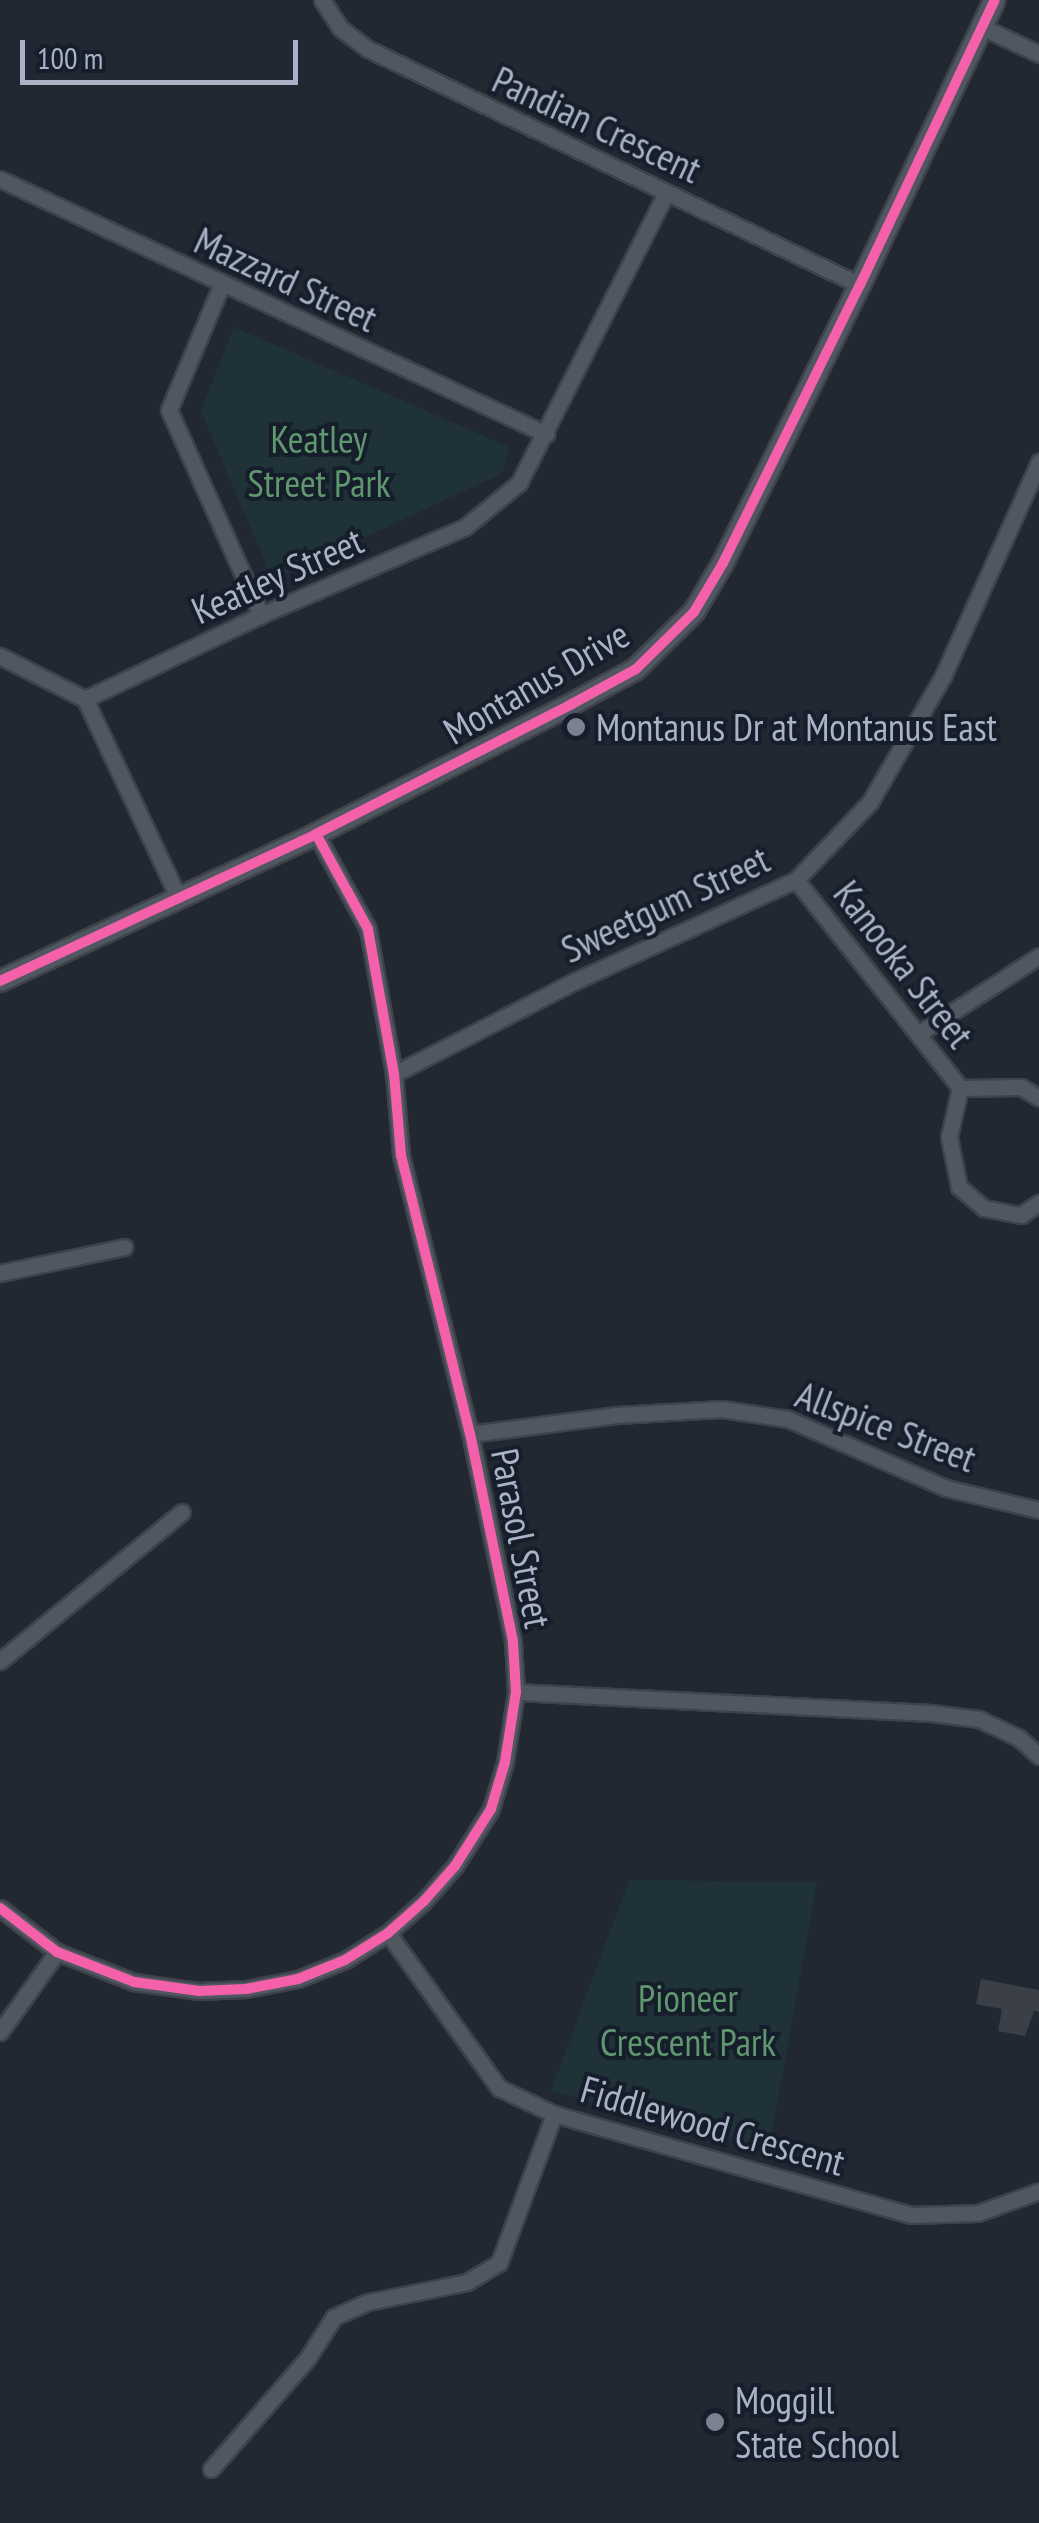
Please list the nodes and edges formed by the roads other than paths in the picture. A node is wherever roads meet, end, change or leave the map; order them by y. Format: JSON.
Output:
{"nodes":[{"id":1,"x":322,"y":0,"type":"edge"},
{"id":2,"x":995,"y":0,"type":"edge"},
{"id":3,"x":982,"y":27,"type":"junction"},
{"id":4,"x":1039,"y":54,"type":"edge"},
{"id":5,"x":0,"y":179,"type":"edge"},
{"id":6,"x":666,"y":192,"type":"junction"},
{"id":7,"x":860,"y":285,"type":"junction"},
{"id":8,"x":221,"y":286,"type":"junction"},
{"id":9,"x":546,"y":434,"type":"junction"},
{"id":10,"x":1037,"y":468,"type":"edge"},
{"id":11,"x":261,"y":615,"type":"junction"},
{"id":12,"x":0,"y":656,"type":"edge"},
{"id":13,"x":86,"y":699,"type":"junction"},
{"id":14,"x":316,"y":834,"type":"junction"},
{"id":15,"x":796,"y":880,"type":"junction"},
{"id":16,"x":178,"y":897,"type":"junction"},
{"id":17,"x":1039,"y":956,"type":"edge"},
{"id":18,"x":0,"y":981,"type":"edge"},
{"id":19,"x":918,"y":1034,"type":"junction"},
{"id":20,"x":394,"y":1074,"type":"junction"},
{"id":21,"x":960,"y":1088,"type":"junction"},
{"id":22,"x":1039,"y":1098,"type":"edge"},
{"id":23,"x":1039,"y":1204,"type":"edge"},
{"id":24,"x":124,"y":1247,"type":"dead end"},
{"id":25,"x":0,"y":1273,"type":"edge"},
{"id":26,"x":470,"y":1434,"type":"junction"},
{"id":27,"x":1039,"y":1510,"type":"edge"},
{"id":28,"x":182,"y":1512,"type":"dead end"},
{"id":29,"x":0,"y":1661,"type":"edge"},
{"id":30,"x":516,"y":1692,"type":"junction"},
{"id":31,"x":1039,"y":1756,"type":"edge"},
{"id":32,"x":0,"y":1908,"type":"edge"},
{"id":33,"x":388,"y":1933,"type":"junction"},
{"id":34,"x":57,"y":1952,"type":"junction"},
{"id":35,"x":0,"y":2032,"type":"edge"},
{"id":36,"x":554,"y":2114,"type":"junction"},
{"id":37,"x":1039,"y":2191,"type":"edge"},
{"id":38,"x":211,"y":2469,"type":"dead end"}],
"edges":[{"from":1,"to":6,"type":"street","name":"Pandian Crescent"},
{"from":2,"to":3,"type":"street","name":"Montanus Drive"},
{"from":3,"to":4,"type":"street"},
{"from":3,"to":7,"type":"street","name":"Montanus Drive"},
{"from":5,"to":8,"type":"street","name":"Mazzard Street"},
{"from":6,"to":7,"type":"street","name":"Pandian Crescent"},
{"from":6,"to":9,"type":"street","name":"Keatley Street"},
{"from":7,"to":14,"type":"street","name":"Montanus Drive"},
{"from":8,"to":9,"type":"street","name":"Mazzard Street"},
{"from":8,"to":11,"type":"street"},
{"from":9,"to":11,"type":"street","name":"Keatley Street"},
{"from":10,"to":15,"type":"street","name":"Sweetgum Street"},
{"from":11,"to":13,"type":"street","name":"Keatley Street"},
{"from":12,"to":13,"type":"street"},
{"from":13,"to":16,"type":"street"},
{"from":14,"to":16,"type":"street","name":"Montanus Drive"},
{"from":14,"to":20,"type":"street","name":"Parasol Street"},
{"from":15,"to":19,"type":"street","name":"Kanooka Street"},
{"from":15,"to":20,"type":"street","name":"Sweetgum Street"},
{"from":16,"to":18,"type":"street","name":"Montanus Drive"},
{"from":17,"to":19,"type":"street"},
{"from":19,"to":21,"type":"street","name":"Kanooka Street"},
{"from":20,"to":26,"type":"street","name":"Parasol Street"},
{"from":21,"to":22,"type":"street","name":"Kanooka Street"},
{"from":21,"to":23,"type":"street","name":"Kanooka Street"},
{"from":24,"to":25,"type":"street"},
{"from":26,"to":27,"type":"street","name":"Allspice Street"},
{"from":26,"to":30,"type":"street","name":"Parasol Street"},
{"from":28,"to":29,"type":"street"},
{"from":30,"to":31,"type":"street"},
{"from":30,"to":33,"type":"street","name":"Parasol Street"},
{"from":32,"to":34,"type":"street","name":"Parasol Street"},
{"from":33,"to":34,"type":"street","name":"Parasol Street"},
{"from":33,"to":36,"type":"street","name":"Fiddlewood Crescent"},
{"from":34,"to":35,"type":"street"},
{"from":36,"to":37,"type":"street","name":"Fiddlewood Crescent"},
{"from":36,"to":38,"type":"street"}]}
